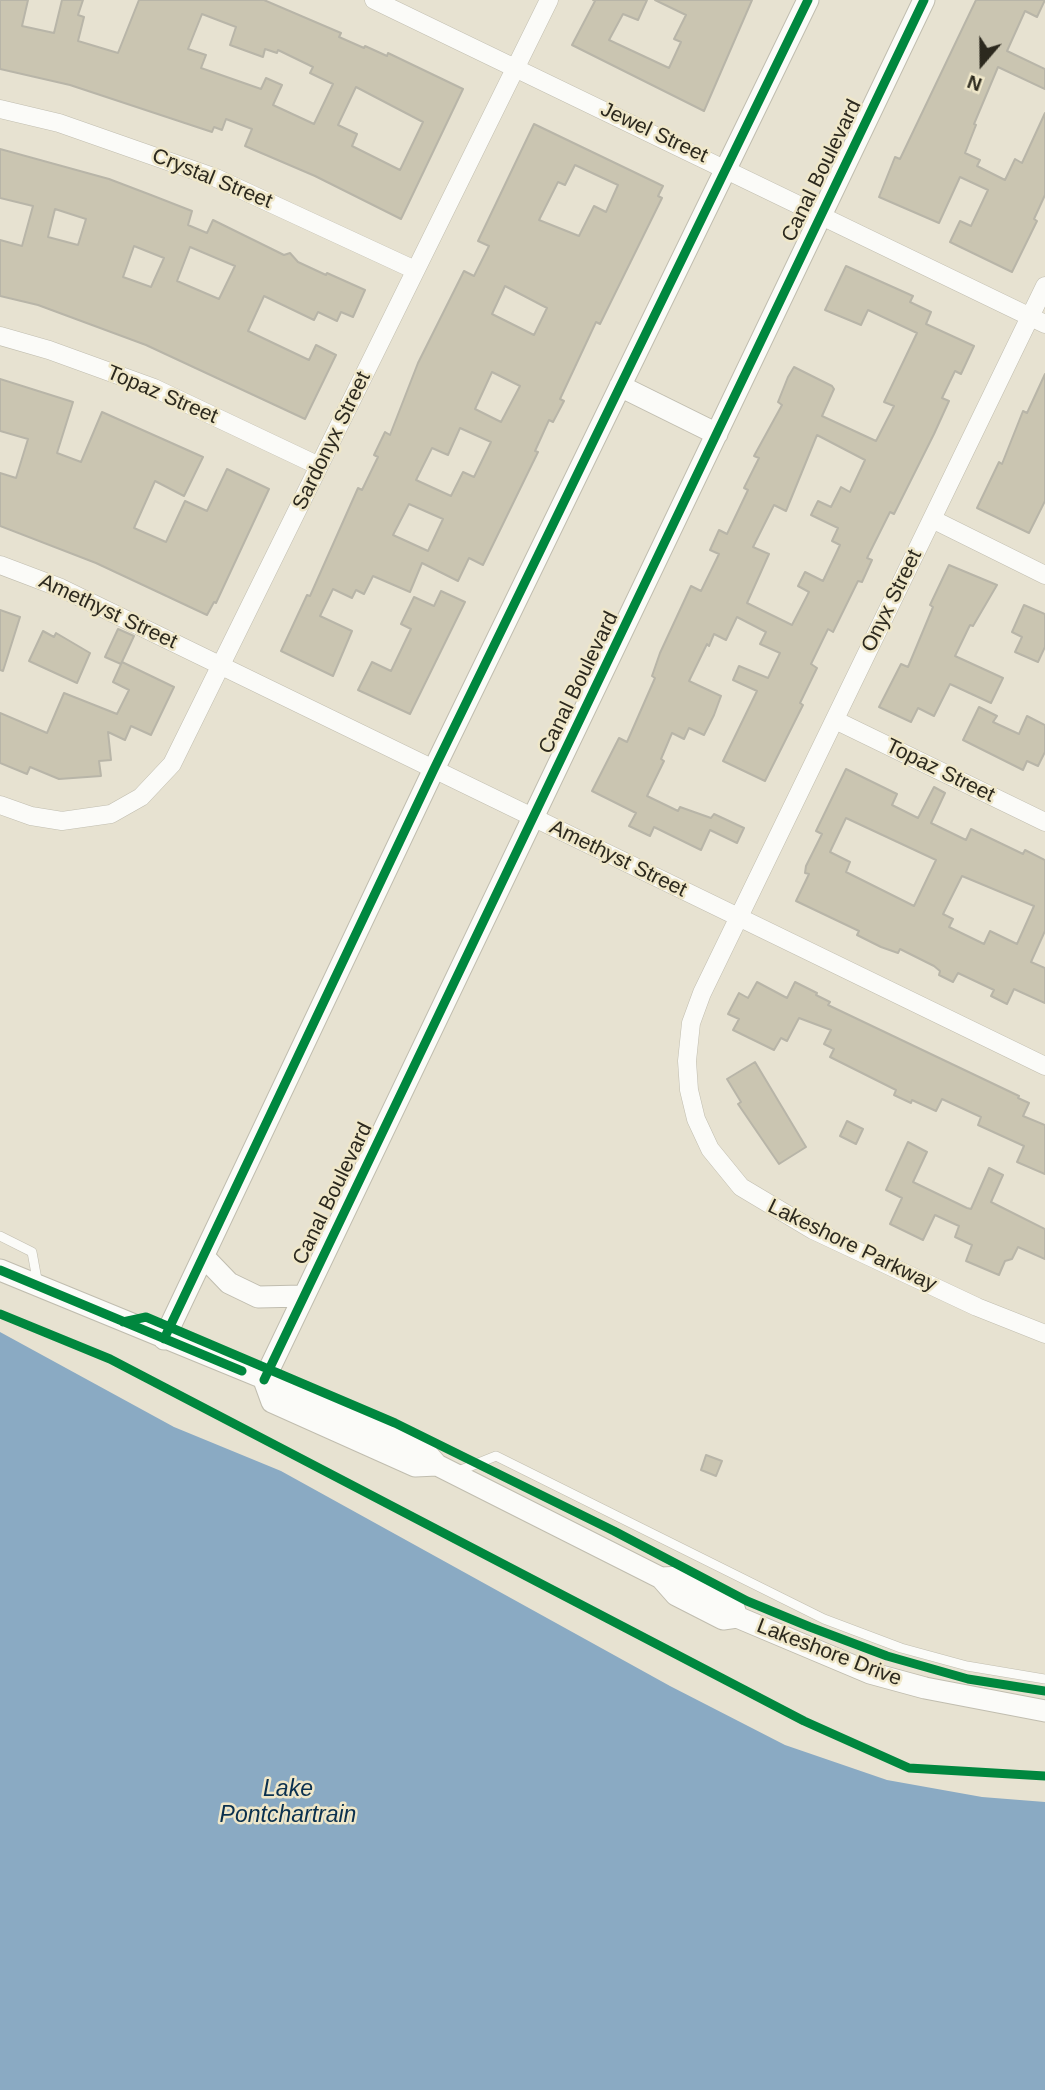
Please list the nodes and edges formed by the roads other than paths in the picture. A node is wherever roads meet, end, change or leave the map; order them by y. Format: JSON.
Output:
{"nodes":[{"id":1,"x":374,"y":0,"type":"edge"},
{"id":2,"x":549,"y":0,"type":"edge"},
{"id":3,"x":808,"y":0,"type":"edge"},
{"id":4,"x":924,"y":0,"type":"edge"},
{"id":5,"x":516,"y":68,"type":"junction"},
{"id":6,"x":0,"y":109,"type":"edge"},
{"id":7,"x":727,"y":168,"type":"junction"},
{"id":8,"x":821,"y":214,"type":"junction"},
{"id":9,"x":415,"y":270,"type":"junction"},
{"id":10,"x":1045,"y":286,"type":"edge"},
{"id":11,"x":1038,"y":320,"type":"edge"},
{"id":12,"x":0,"y":337,"type":"edge"},
{"id":13,"x":620,"y":386,"type":"junction"},
{"id":14,"x":717,"y":434,"type":"junction"},
{"id":15,"x":319,"y":466,"type":"junction"},
{"id":16,"x":932,"y":519,"type":"junction"},
{"id":17,"x":0,"y":565,"type":"edge"},
{"id":18,"x":1045,"y":575,"type":"edge"},
{"id":19,"x":222,"y":665,"type":"junction"},
{"id":20,"x":835,"y":720,"type":"junction"},
{"id":21,"x":434,"y":769,"type":"junction"},
{"id":22,"x":0,"y":805,"type":"edge"},
{"id":23,"x":533,"y":818,"type":"junction"},
{"id":24,"x":1045,"y":822,"type":"edge"},
{"id":25,"x":739,"y":917,"type":"junction"},
{"id":26,"x":1045,"y":1066,"type":"edge"},
{"id":27,"x":0,"y":1236,"type":"edge"},
{"id":28,"x":204,"y":1257,"type":"junction"},
{"id":29,"x":0,"y":1270,"type":"edge"},
{"id":30,"x":39,"y":1286,"type":"junction"},
{"id":31,"x":303,"y":1296,"type":"junction"},
{"id":32,"x":1045,"y":1334,"type":"edge"},
{"id":33,"x":163,"y":1339,"type":"junction"},
{"id":34,"x":264,"y":1380,"type":"junction"},
{"id":35,"x":445,"y":1469,"type":"junction"},
{"id":36,"x":1045,"y":1679,"type":"edge"},
{"id":37,"x":1045,"y":1711,"type":"edge"}],
"edges":[{"from":1,"to":5,"type":"street","name":"Jewel Street"},
{"from":2,"to":5,"type":"street","name":"Sardonyx Street"},
{"from":3,"to":7,"type":"street"},
{"from":4,"to":8,"type":"street","name":"Canal Boulevard"},
{"from":5,"to":7,"type":"street","name":"Jewel Street"},
{"from":5,"to":9,"type":"street","name":"Sardonyx Street"},
{"from":6,"to":9,"type":"street","name":"Crystal Street"},
{"from":7,"to":8,"type":"street","name":"Jewel Street"},
{"from":7,"to":13,"type":"street"},
{"from":8,"to":11,"type":"street","name":"Jewel Street"},
{"from":8,"to":14,"type":"street","name":"Canal Boulevard"},
{"from":9,"to":15,"type":"street","name":"Sardonyx Street"},
{"from":10,"to":11,"type":"street","name":"Onyx Street"},
{"from":11,"to":16,"type":"street","name":"Onyx Street"},
{"from":12,"to":15,"type":"street","name":"Topaz Street"},
{"from":13,"to":14,"type":"street"},
{"from":13,"to":21,"type":"street"},
{"from":14,"to":23,"type":"street","name":"Canal Boulevard"},
{"from":15,"to":19,"type":"street","name":"Sardonyx Street"},
{"from":16,"to":18,"type":"street"},
{"from":16,"to":20,"type":"street","name":"Onyx Street"},
{"from":17,"to":19,"type":"street","name":"Amethyst Street"},
{"from":19,"to":21,"type":"street","name":"Amethyst Street"},
{"from":19,"to":22,"type":"street","name":"Sardonyx Street"},
{"from":20,"to":24,"type":"street","name":"Topaz Street"},
{"from":20,"to":25,"type":"street","name":"Onyx Street"},
{"from":21,"to":23,"type":"street","name":"Amethyst Street"},
{"from":21,"to":28,"type":"street"},
{"from":23,"to":25,"type":"street","name":"Amethyst Street"},
{"from":23,"to":31,"type":"street","name":"Canal Boulevard"},
{"from":25,"to":26,"type":"street","name":"Amethyst Street"},
{"from":25,"to":32,"type":"street","name":"Lakeshore Parkway"},
{"from":27,"to":30,"type":"lane"},
{"from":28,"to":31,"type":"street"},
{"from":28,"to":33,"type":"street"},
{"from":29,"to":30,"type":"street","name":"Lakeshore Drive"},
{"from":30,"to":33,"type":"street","name":"Lakeshore Drive"},
{"from":31,"to":34,"type":"street","name":"Canal Boulevard"},
{"from":33,"to":34,"type":"street","name":"Lakeshore Drive"},
{"from":34,"to":35,"type":"street","name":"Lakeshore Drive"},
{"from":35,"to":36,"type":"lane"},
{"from":35,"to":37,"type":"street","name":"Lakeshore Drive"}]}
